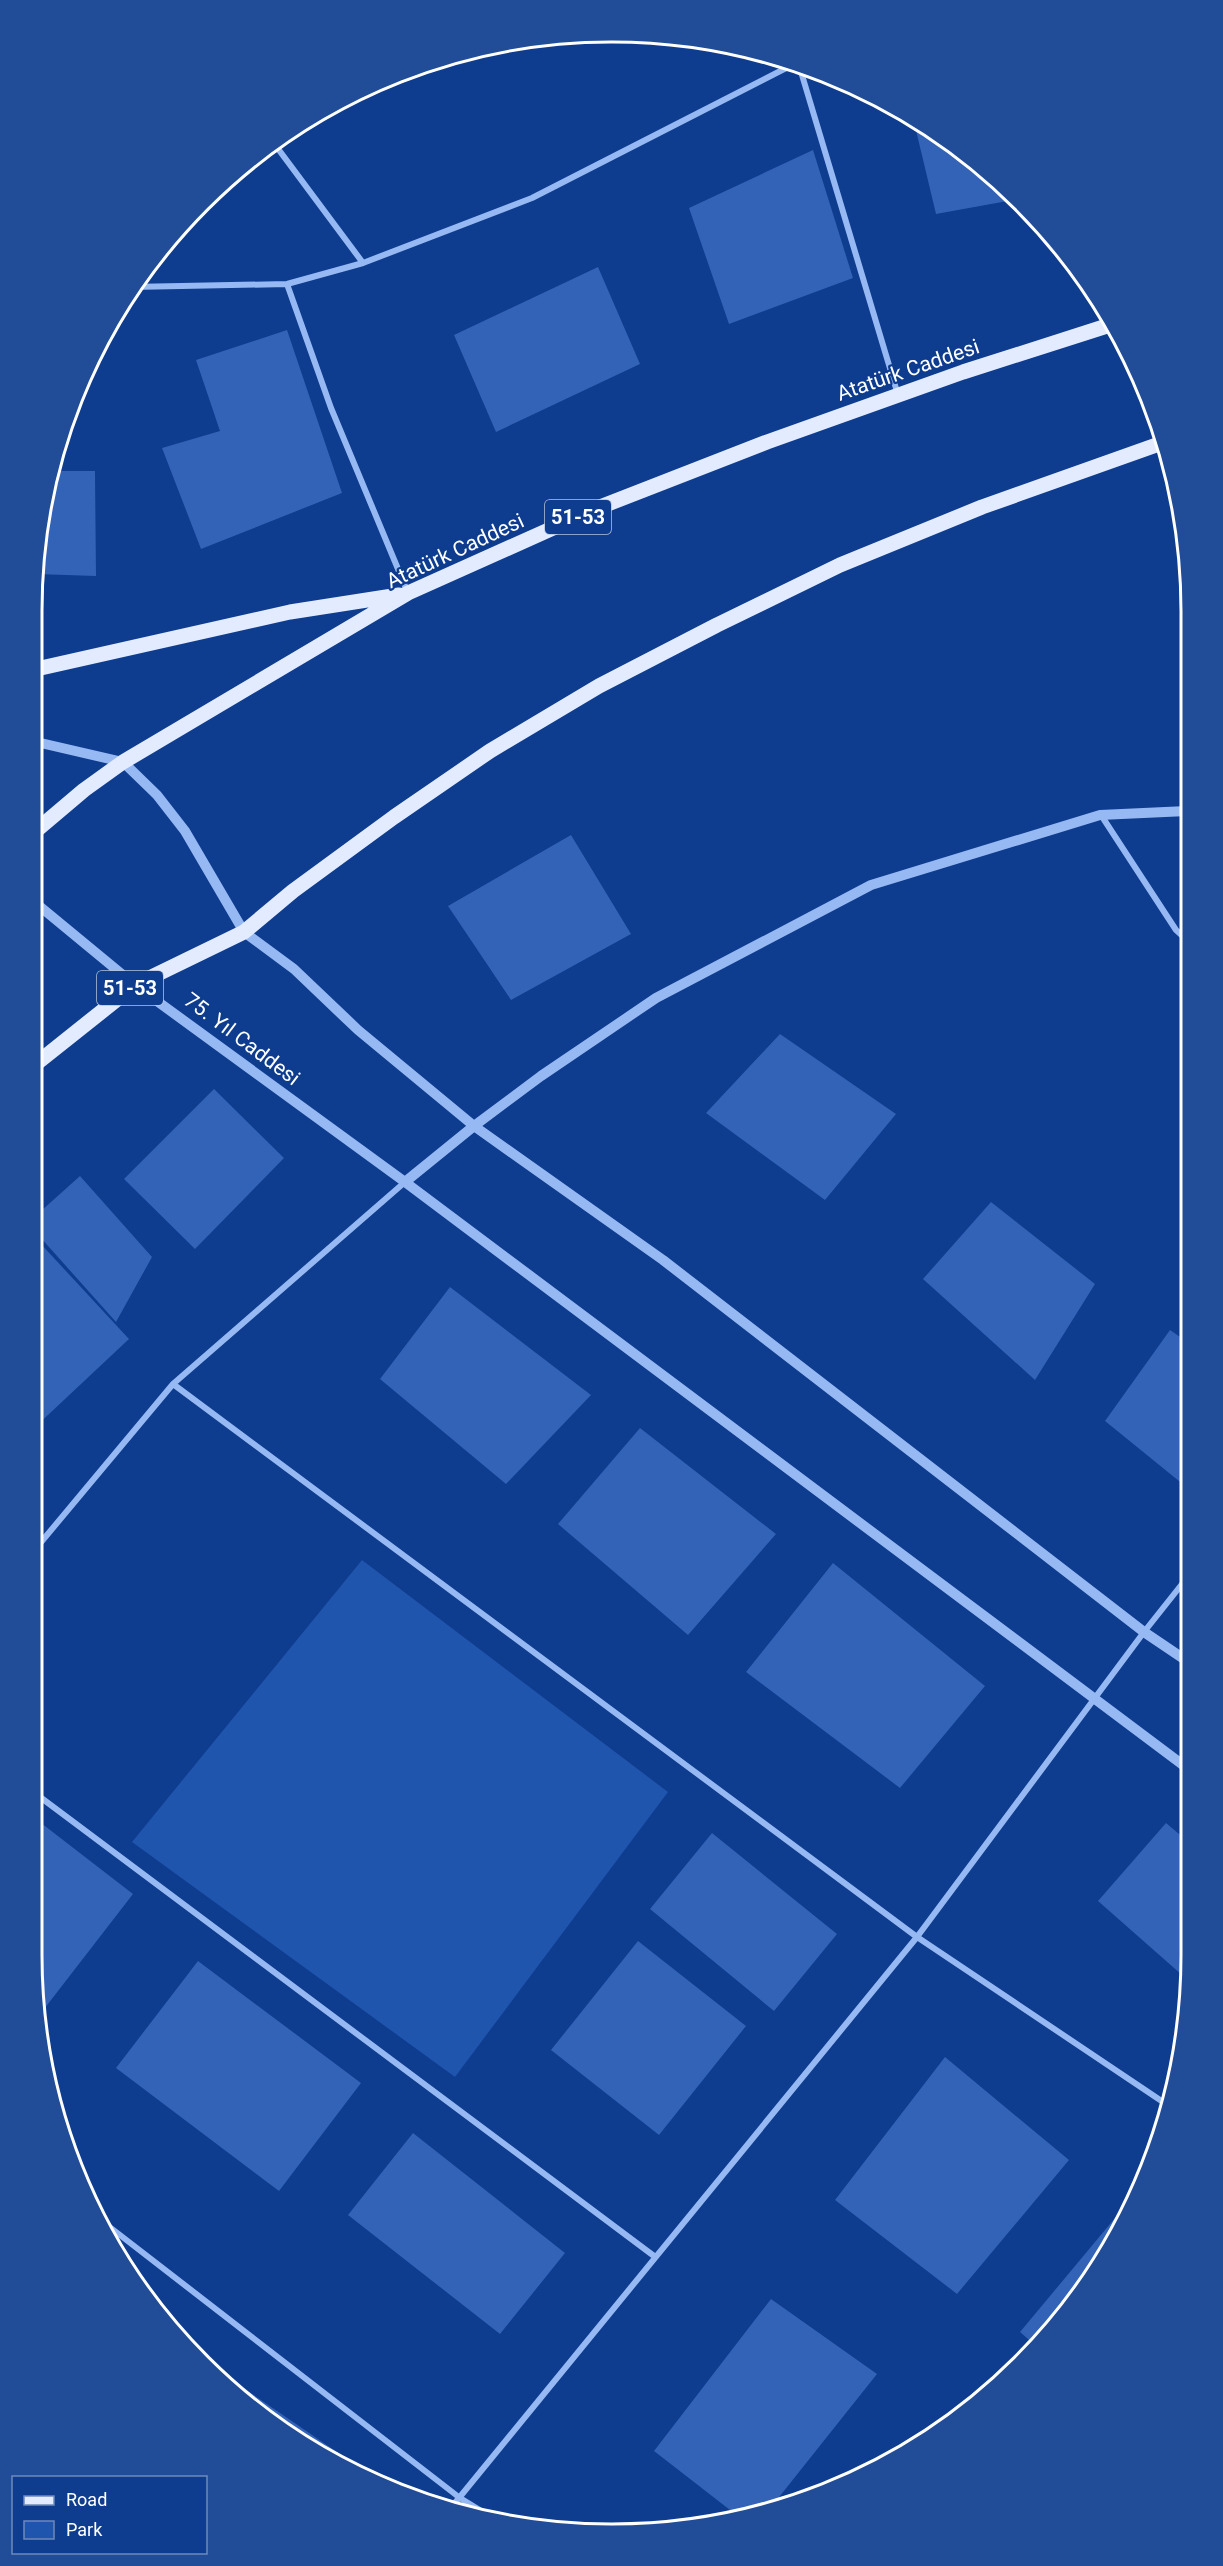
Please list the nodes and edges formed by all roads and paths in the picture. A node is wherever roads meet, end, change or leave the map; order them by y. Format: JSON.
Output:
{"nodes":[{"id":1,"x":785,"y":69,"type":"edge"},
{"id":2,"x":802,"y":75,"type":"edge"},
{"id":3,"x":279,"y":150,"type":"edge"},
{"id":4,"x":363,"y":263,"type":"junction"},
{"id":5,"x":287,"y":284,"type":"junction"},
{"id":6,"x":144,"y":287,"type":"edge"},
{"id":7,"x":1105,"y":327,"type":"edge"},
{"id":8,"x":898,"y":396,"type":"junction"},
{"id":9,"x":1156,"y":445,"type":"edge"},
{"id":10,"x":408,"y":593,"type":"junction"},
{"id":11,"x":42,"y":668,"type":"edge"},
{"id":12,"x":42,"y":743,"type":"edge"},
{"id":13,"x":123,"y":762,"type":"junction"},
{"id":14,"x":1181,"y":811,"type":"edge"},
{"id":15,"x":1100,"y":814,"type":"junction"},
{"id":16,"x":42,"y":826,"type":"edge"},
{"id":17,"x":42,"y":908,"type":"edge"},
{"id":18,"x":244,"y":932,"type":"junction"},
{"id":19,"x":1181,"y":934,"type":"edge"},
{"id":20,"x":135,"y":985,"type":"junction"},
{"id":21,"x":42,"y":1059,"type":"edge"},
{"id":22,"x":474,"y":1126,"type":"junction"},
{"id":23,"x":405,"y":1182,"type":"junction"},
{"id":24,"x":173,"y":1384,"type":"junction"},
{"id":25,"x":42,"y":1541,"type":"edge"},
{"id":26,"x":1181,"y":1585,"type":"edge"},
{"id":27,"x":1144,"y":1632,"type":"junction"},
{"id":28,"x":1181,"y":1658,"type":"edge"},
{"id":29,"x":1095,"y":1700,"type":"junction"},
{"id":30,"x":1181,"y":1764,"type":"edge"},
{"id":31,"x":42,"y":1798,"type":"edge"},
{"id":32,"x":917,"y":1937,"type":"junction"},
{"id":33,"x":1162,"y":2101,"type":"edge"},
{"id":34,"x":113,"y":2230,"type":"edge"},
{"id":35,"x":654,"y":2256,"type":"junction"},
{"id":36,"x":460,"y":2498,"type":"junction"},
{"id":37,"x":456,"y":2503,"type":"edge"},
{"id":38,"x":476,"y":2508,"type":"edge"}],
"edges":[{"from":1,"to":4,"type":"street"},
{"from":2,"to":8,"type":"street"},
{"from":3,"to":4,"type":"street"},
{"from":4,"to":5,"type":"street"},
{"from":5,"to":6,"type":"street"},
{"from":5,"to":10,"type":"street"},
{"from":7,"to":8,"type":"main road","name":"Atatürk Caddesi","number":"51-53"},
{"from":8,"to":10,"type":"main road","name":"Atatürk Caddesi","number":"51-53"},
{"from":9,"to":18,"type":"main road","number":"51-53"},
{"from":10,"to":11,"type":"main road"},
{"from":10,"to":13,"type":"main road","name":"Atatürk Caddesi","number":"51-53"},
{"from":12,"to":13,"type":"street"},
{"from":13,"to":16,"type":"main road","name":"Atatürk Caddesi","number":"51-53"},
{"from":13,"to":18,"type":"street"},
{"from":14,"to":15,"type":"street"},
{"from":15,"to":19,"type":"street"},
{"from":15,"to":22,"type":"street"},
{"from":17,"to":20,"type":"street","name":"75. Yıl Caddesi"},
{"from":18,"to":20,"type":"main road","number":"51-53"},
{"from":18,"to":22,"type":"street"},
{"from":20,"to":21,"type":"main road","number":"51-53"},
{"from":20,"to":23,"type":"street","name":"75. Yıl Caddesi"},
{"from":22,"to":23,"type":"street"},
{"from":22,"to":27,"type":"street"},
{"from":23,"to":24,"type":"street"},
{"from":23,"to":29,"type":"street","name":"75. Yıl Caddesi"},
{"from":24,"to":25,"type":"street"},
{"from":24,"to":32,"type":"street"},
{"from":26,"to":27,"type":"street"},
{"from":27,"to":28,"type":"street"},
{"from":27,"to":29,"type":"street"},
{"from":29,"to":30,"type":"street","name":"75. Yıl Caddesi"},
{"from":29,"to":32,"type":"street"},
{"from":31,"to":35,"type":"street"},
{"from":32,"to":33,"type":"street"},
{"from":32,"to":35,"type":"street"},
{"from":34,"to":36,"type":"street"},
{"from":35,"to":36,"type":"street"},
{"from":36,"to":37,"type":"street"},
{"from":36,"to":38,"type":"street"}]}
